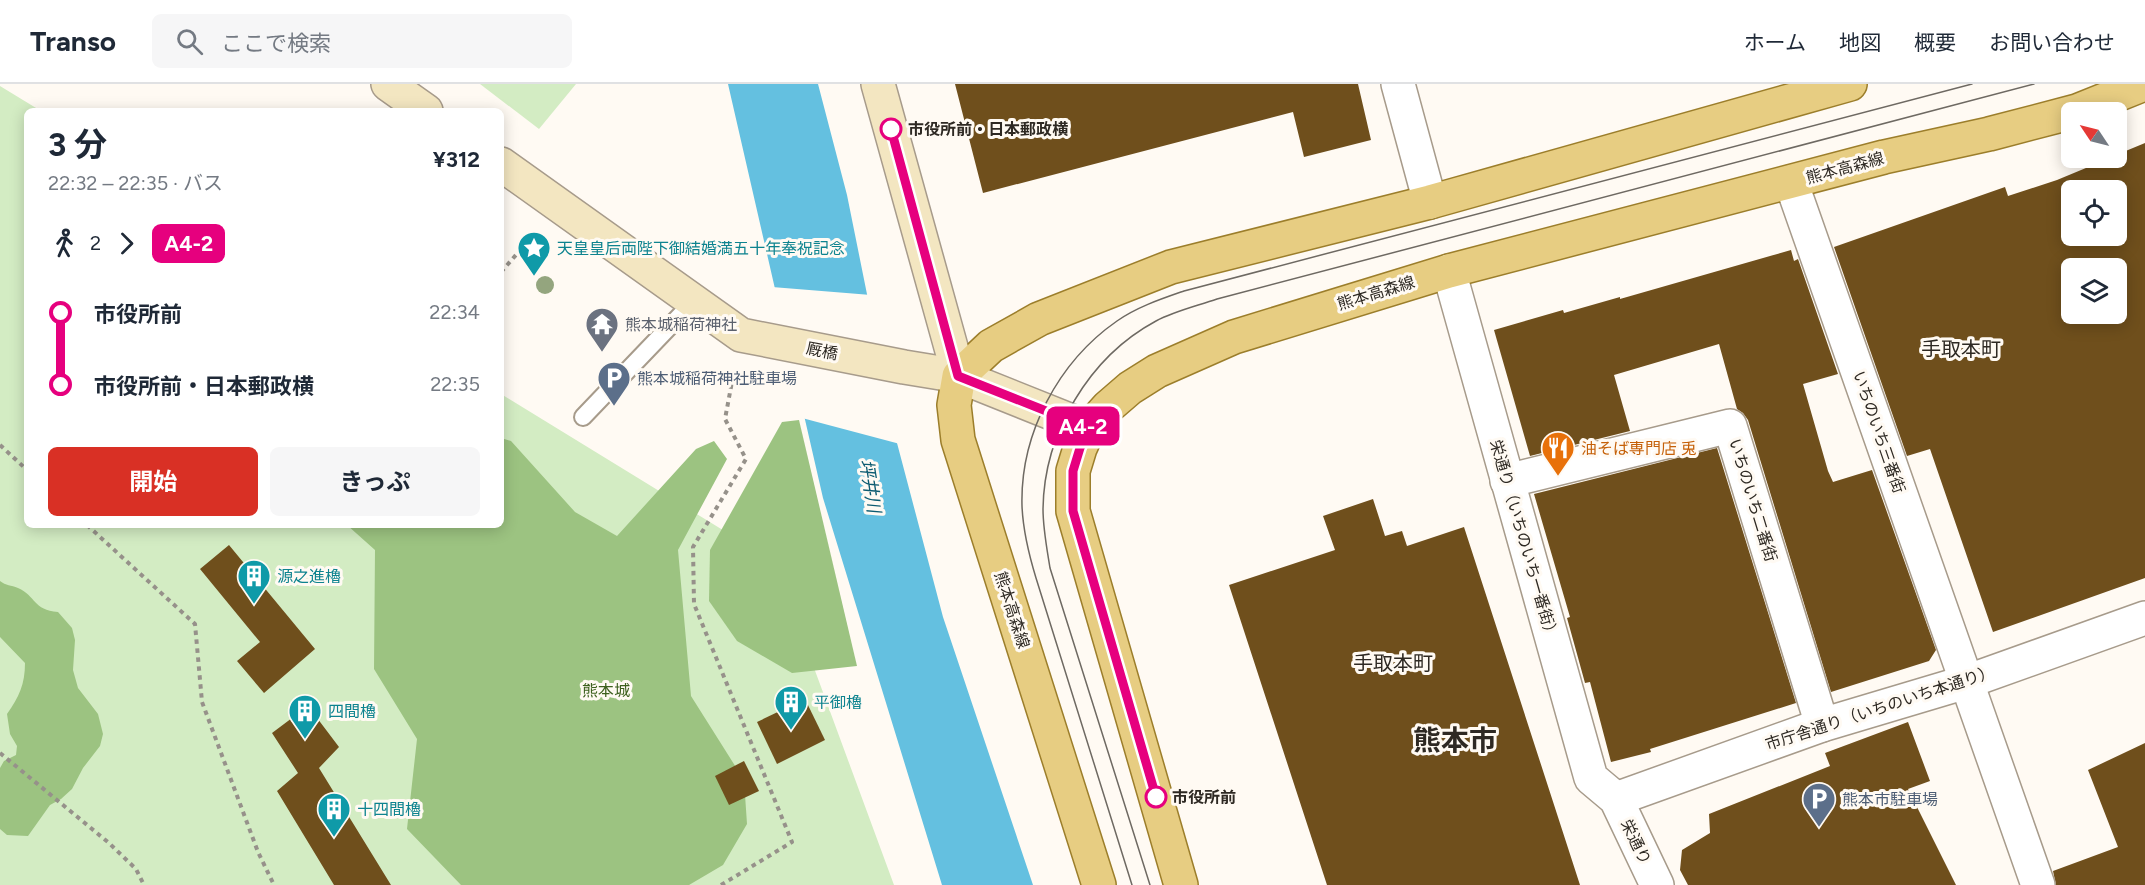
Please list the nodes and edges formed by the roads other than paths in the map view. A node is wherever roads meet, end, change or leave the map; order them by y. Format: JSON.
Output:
{"nodes":[{"id":1,"x":388,"y":84,"type":"edge"},
{"id":2,"x":878,"y":84,"type":"edge"},
{"id":3,"x":1398,"y":84,"type":"edge"},
{"id":4,"x":2144,"y":84,"type":"edge"},
{"id":5,"x":1842,"y":85,"type":"edge"},
{"id":6,"x":422,"y":108,"type":"edge"},
{"id":7,"x":504,"y":166,"type":"edge"},
{"id":8,"x":1791,"y":183,"type":"junction"},
{"id":9,"x":1430,"y":202,"type":"junction"},
{"id":10,"x":1449,"y":271,"type":"junction"},
{"id":11,"x":694,"y":301,"type":"junction"},
{"id":12,"x":958,"y":376,"type":"junction"},
{"id":13,"x":583,"y":417,"type":"dead end"},
{"id":14,"x":1089,"y":428,"type":"junction"},
{"id":15,"x":1508,"y":481,"type":"junction"},
{"id":16,"x":2145,"y":618,"type":"edge"},
{"id":17,"x":1966,"y":682,"type":"junction"},
{"id":18,"x":1822,"y":725,"type":"junction"},
{"id":19,"x":1616,"y":799,"type":"junction"},
{"id":20,"x":1099,"y":885,"type":"edge"},
{"id":21,"x":1181,"y":885,"type":"edge"},
{"id":22,"x":1657,"y":885,"type":"edge"},
{"id":23,"x":2038,"y":885,"type":"edge"}],
"edges":[{"from":1,"to":6,"type":"main road"},
{"from":2,"to":12,"type":"main road"},
{"from":3,"to":9,"type":"street"},
{"from":4,"to":8,"type":"main road","name":"熊本高森線"},
{"from":5,"to":9,"type":"main road"},
{"from":7,"to":11,"type":"main road"},
{"from":8,"to":10,"type":"main road","name":"熊本高森線"},
{"from":8,"to":17,"type":"street","name":"いちのいち三番街"},
{"from":9,"to":12,"type":"main road"},
{"from":10,"to":14,"type":"main road","name":"熊本高森線"},
{"from":10,"to":15,"type":"street","name":"栄通り（いちのいち一番街）"},
{"from":11,"to":12,"type":"main road","name":"厩橋"},
{"from":11,"to":13,"type":"lane"},
{"from":12,"to":14,"type":"main road","name":"厩橋"},
{"from":12,"to":20,"type":"main road","name":"熊本高森線"},
{"from":14,"to":21,"type":"main road","name":"熊本高森線"},
{"from":15,"to":18,"type":"street","name":"いちのいち二番街"},
{"from":15,"to":19,"type":"street","name":"栄通り（いちのいち一番街）"},
{"from":16,"to":17,"type":"street","name":"市庁舎通り（いちのいち本通り）"},
{"from":17,"to":18,"type":"street","name":"市庁舎通り（いちのいち本通り）"},
{"from":17,"to":23,"type":"street","name":"いちのいち三番街"},
{"from":18,"to":19,"type":"street","name":"市庁舎通り（いちのいち本通り）"},
{"from":19,"to":22,"type":"street","name":"栄通り"}]}
